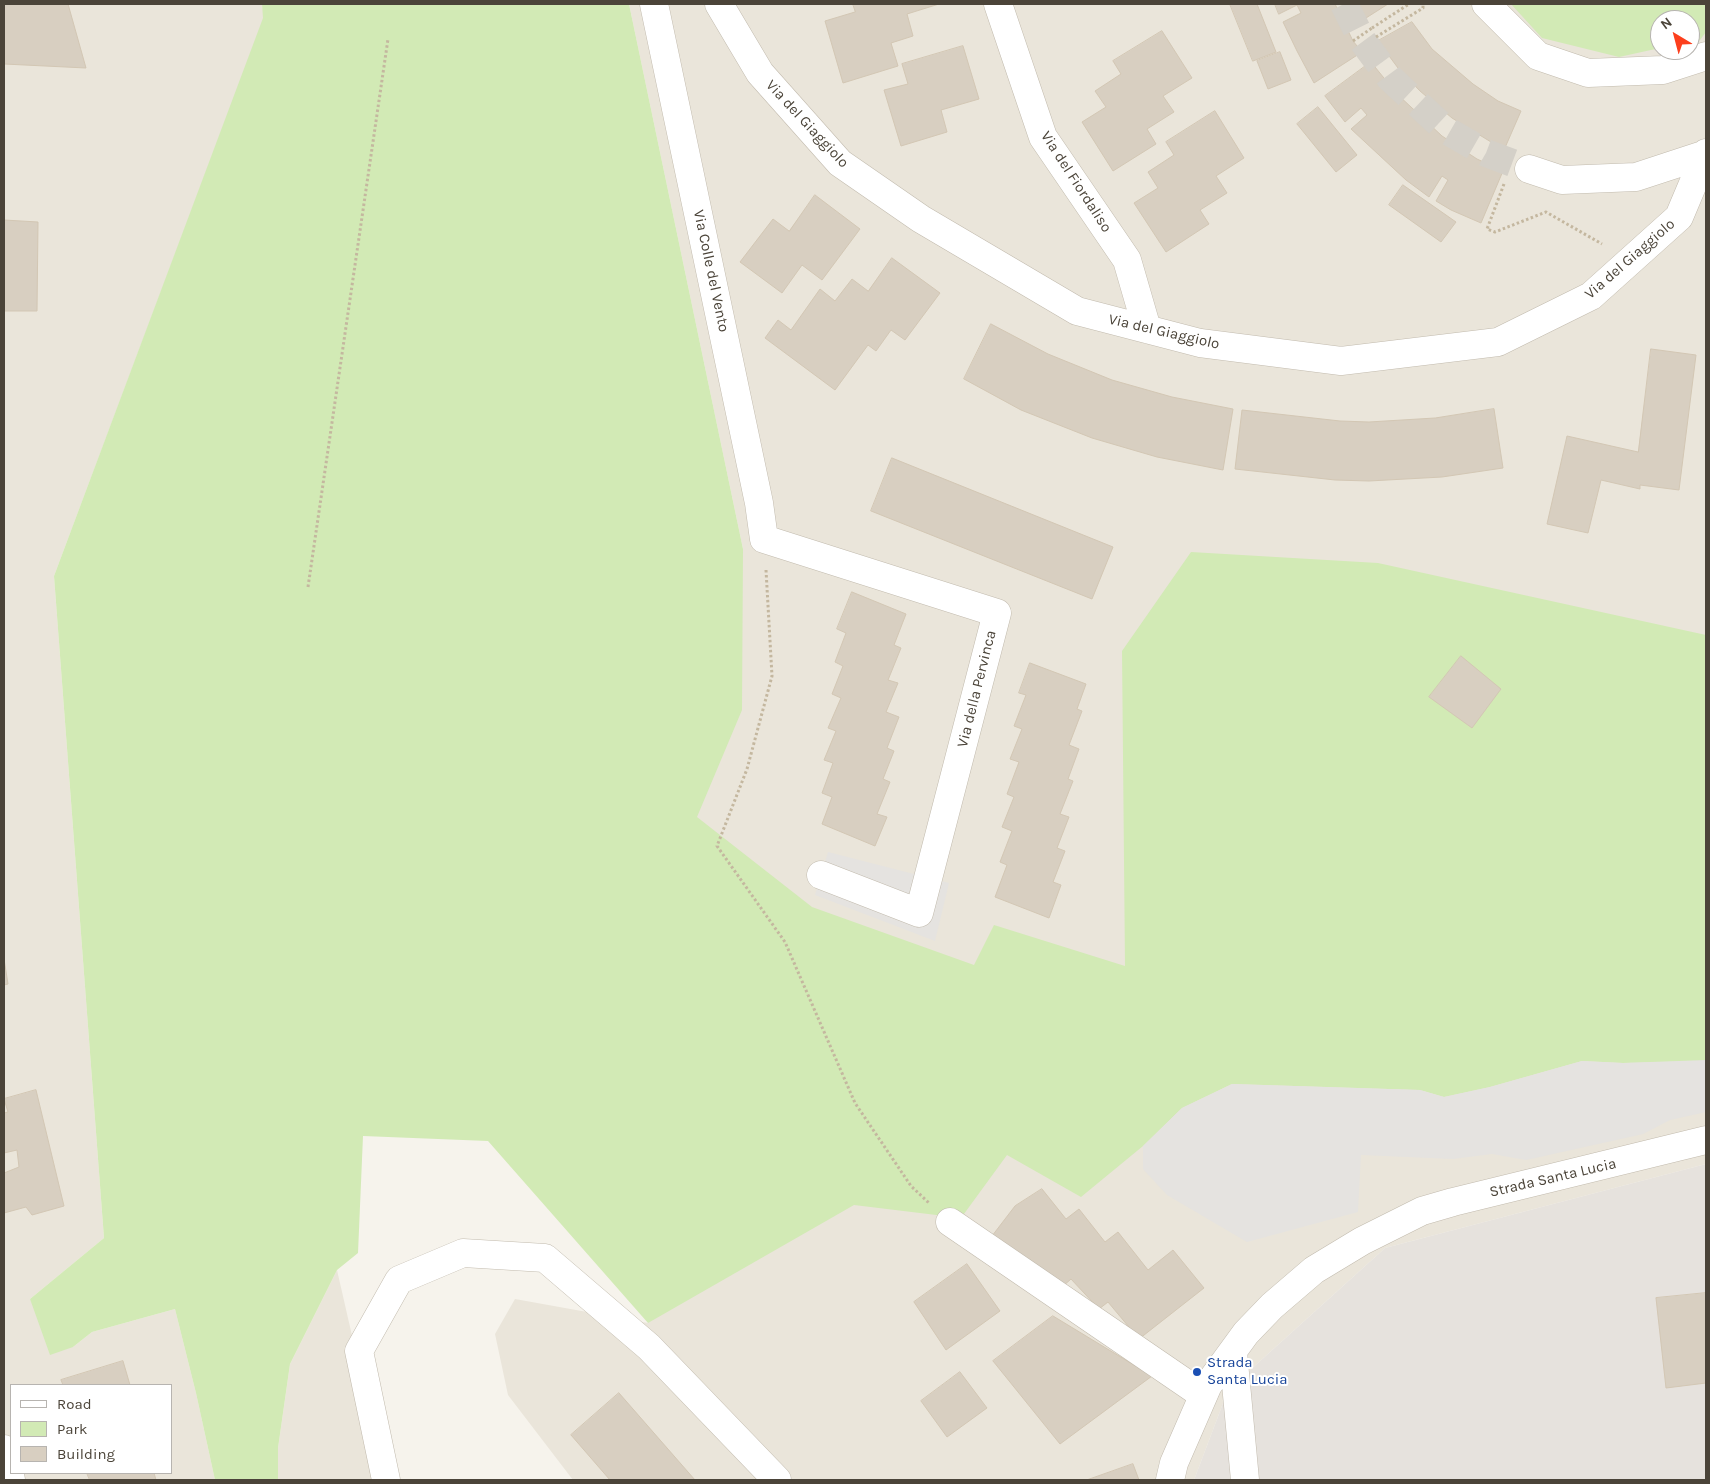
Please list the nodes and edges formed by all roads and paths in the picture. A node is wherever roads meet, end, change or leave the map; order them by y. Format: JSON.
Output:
{"nodes":[{"id":1,"x":654,"y":4,"type":"edge"},
{"id":2,"x":719,"y":4,"type":"edge"},
{"id":3,"x":998,"y":4,"type":"edge"},
{"id":4,"x":1409,"y":4,"type":"edge"},
{"id":5,"x":1423,"y":4,"type":"edge"},
{"id":6,"x":1486,"y":4,"type":"edge"},
{"id":7,"x":1376,"y":37,"type":"dead end"},
{"id":8,"x":388,"y":40,"type":"dead end"},
{"id":9,"x":1353,"y":41,"type":"dead end"},
{"id":10,"x":1706,"y":56,"type":"edge"},
{"id":11,"x":1706,"y":154,"type":"edge"},
{"id":12,"x":1517,"y":175,"type":"joint"},
{"id":13,"x":1630,"y":260,"type":"junction"},
{"id":14,"x":1147,"y":329,"type":"junction"},
{"id":15,"x":764,"y":540,"type":"joint"},
{"id":16,"x":308,"y":587,"type":"dead end"},
{"id":17,"x":821,"y":875,"type":"dead end"},
{"id":18,"x":1706,"y":1140,"type":"edge"},
{"id":19,"x":950,"y":1222,"type":"dead end"},
{"id":20,"x":1233,"y":1352,"type":"junction"},
{"id":21,"x":1204,"y":1396,"type":"junction"},
{"id":22,"x":4,"y":1449,"type":"edge"},
{"id":23,"x":11,"y":1480,"type":"edge"},
{"id":24,"x":386,"y":1480,"type":"edge"},
{"id":25,"x":777,"y":1480,"type":"edge"},
{"id":26,"x":1170,"y":1480,"type":"edge"},
{"id":27,"x":1245,"y":1480,"type":"edge"}],
"edges":[{"from":1,"to":15,"type":"street","name":"Via Colle del Vento"},
{"from":2,"to":14,"type":"street","name":"Via del Giaggiolo"},
{"from":3,"to":14,"type":"street","name":"Via del Fiordaliso"},
{"from":4,"to":9,"type":"path","bridge":true},
{"from":5,"to":7,"type":"path"},
{"from":6,"to":10,"type":"street"},
{"from":8,"to":16,"type":"path"},
{"from":11,"to":12,"type":"street"},
{"from":11,"to":13,"type":"street","name":"Via del Giaggiolo"},
{"from":12,"to":13,"type":"path"},
{"from":13,"to":14,"type":"street","name":"Via del Giaggiolo"},
{"from":15,"to":17,"type":"street","name":"Via della Pervinca"},
{"from":18,"to":20,"type":"street","name":"Strada Santa Lucia"},
{"from":19,"to":21,"type":"street"},
{"from":20,"to":21,"type":"street","name":"Strada Santa Lucia"},
{"from":20,"to":27,"type":"street"},
{"from":21,"to":26,"type":"street","name":"Strada Santa Lucia"},
{"from":22,"to":23,"type":"street"},
{"from":24,"to":25,"type":"street"}]}
